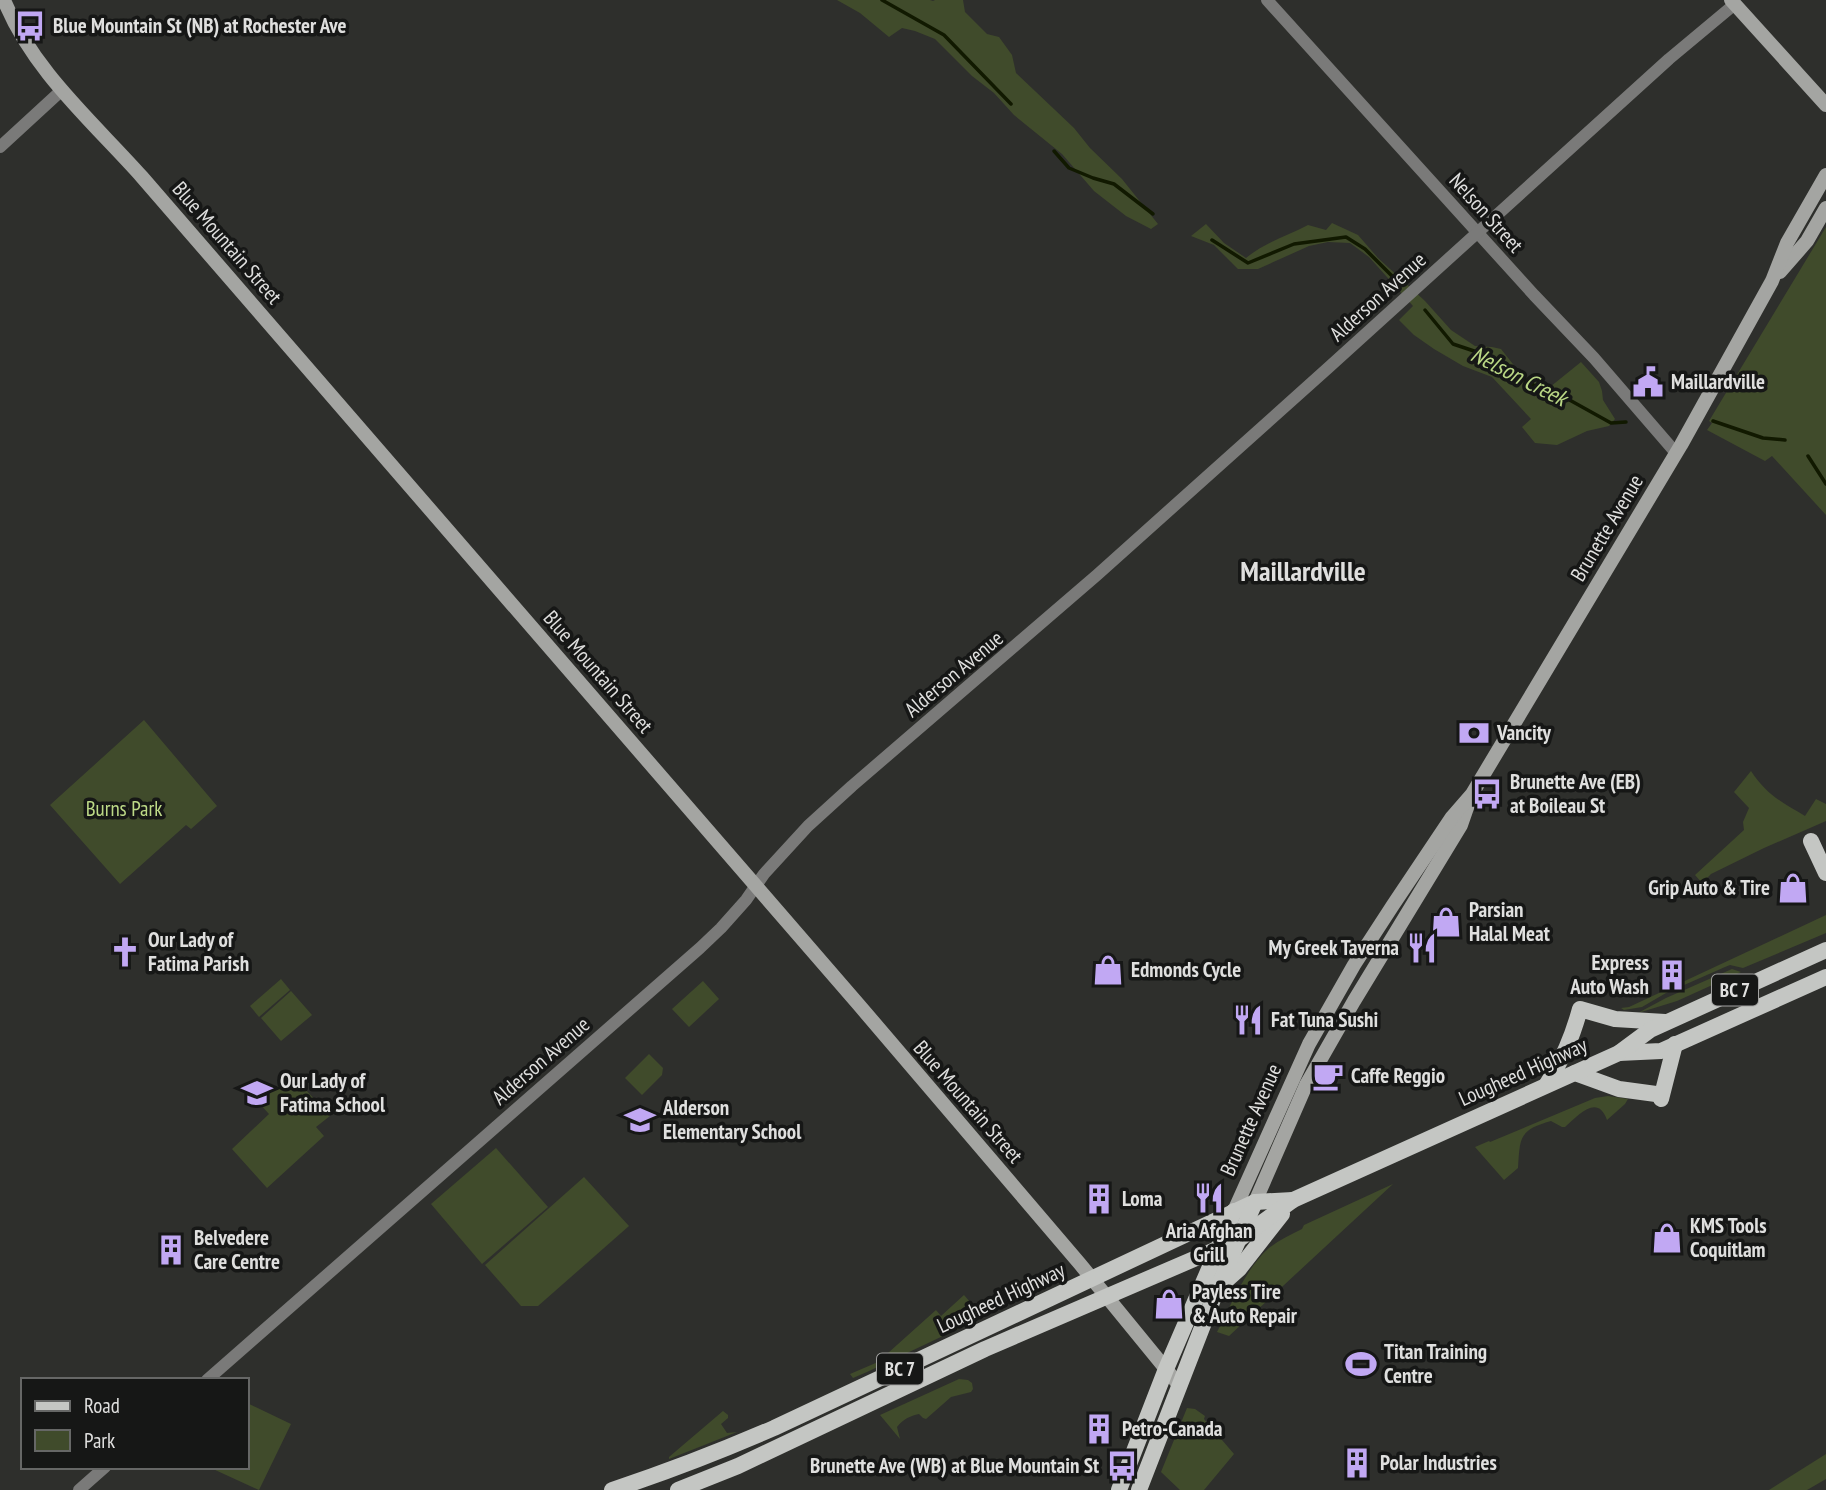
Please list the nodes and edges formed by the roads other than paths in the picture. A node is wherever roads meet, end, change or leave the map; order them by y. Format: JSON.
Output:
{"nodes":[{"id":1,"x":4,"y":0,"type":"edge"},
{"id":2,"x":1267,"y":0,"type":"edge"},
{"id":3,"x":1733,"y":2,"type":"edge"},
{"id":4,"x":62,"y":90,"type":"junction"},
{"id":5,"x":1826,"y":105,"type":"edge"},
{"id":6,"x":0,"y":147,"type":"edge"},
{"id":7,"x":1826,"y":175,"type":"edge"},
{"id":8,"x":1826,"y":208,"type":"edge"},
{"id":9,"x":1478,"y":232,"type":"junction"},
{"id":10,"x":1772,"y":281,"type":"junction"},
{"id":11,"x":1676,"y":453,"type":"junction"},
{"id":12,"x":1472,"y":794,"type":"junction"},
{"id":13,"x":1811,"y":841,"type":"dead end"},
{"id":14,"x":1826,"y":873,"type":"edge"},
{"id":15,"x":756,"y":887,"type":"junction"},
{"id":16,"x":1826,"y":950,"type":"edge"},
{"id":17,"x":1826,"y":977,"type":"edge"},
{"id":18,"x":1666,"y":1022,"type":"junction"},
{"id":19,"x":1675,"y":1044,"type":"junction"},
{"id":20,"x":1619,"y":1053,"type":"junction"},
{"id":21,"x":1575,"y":1073,"type":"junction"},
{"id":22,"x":1547,"y":1084,"type":"junction"},
{"id":23,"x":1293,"y":1200,"type":"junction"},
{"id":24,"x":1255,"y":1202,"type":"junction"},
{"id":25,"x":1234,"y":1211,"type":"junction"},
{"id":26,"x":1238,"y":1240,"type":"junction"},
{"id":27,"x":1217,"y":1248,"type":"junction"},
{"id":28,"x":1093,"y":1279,"type":"junction"},
{"id":29,"x":1217,"y":1289,"type":"junction"},
{"id":30,"x":1106,"y":1296,"type":"junction"},
{"id":31,"x":1166,"y":1369,"type":"junction"},
{"id":32,"x":209,"y":1378,"type":"edge"},
{"id":33,"x":1179,"y":1385,"type":"junction"},
{"id":34,"x":103,"y":1469,"type":"edge"},
{"id":35,"x":79,"y":1490,"type":"edge"},
{"id":36,"x":612,"y":1490,"type":"edge"},
{"id":37,"x":678,"y":1490,"type":"edge"},
{"id":38,"x":1119,"y":1490,"type":"edge"},
{"id":39,"x":1139,"y":1490,"type":"edge"}],
"edges":[{"from":1,"to":4,"type":"main road","name":"Blue Mountain Street"},
{"from":2,"to":9,"type":"street","name":"Nelson Street"},
{"from":3,"to":5,"type":"main road"},
{"from":3,"to":9,"type":"street","name":"Alderson Avenue"},
{"from":4,"to":6,"type":"street"},
{"from":4,"to":15,"type":"main road","name":"Blue Mountain Street"},
{"from":7,"to":10,"type":"main road","name":"Brunette Avenue"},
{"from":8,"to":10,"type":"main road","name":"Brunette Avenue"},
{"from":9,"to":11,"type":"street","name":"Nelson Street"},
{"from":9,"to":15,"type":"street","name":"Alderson Avenue"},
{"from":10,"to":11,"type":"main road","name":"Brunette Avenue"},
{"from":11,"to":12,"type":"main road","name":"Brunette Avenue"},
{"from":12,"to":24,"type":"main road","name":"Brunette Avenue"},
{"from":12,"to":25,"type":"main road","name":"Brunette Avenue"},
{"from":13,"to":14,"type":"main road"},
{"from":15,"to":28,"type":"main road","name":"Blue Mountain Street"},
{"from":15,"to":32,"type":"street","name":"Alderson Avenue"},
{"from":16,"to":18,"type":"main road","name":"Lougheed Highway","number":"BC 7"},
{"from":17,"to":19,"type":"main road","name":"Lougheed Highway","number":"BC 7"},
{"from":18,"to":20,"type":"main road","name":"Lougheed Highway","number":"BC 7"},
{"from":18,"to":22,"type":"main road"},
{"from":19,"to":20,"type":"main road","name":"Lougheed Highway","number":"BC 7"},
{"from":19,"to":21,"type":"main road"},
{"from":20,"to":21,"type":"main road","name":"Lougheed Highway","number":"BC 7"},
{"from":21,"to":22,"type":"main road","name":"Lougheed Highway","number":"BC 7"},
{"from":22,"to":23,"type":"main road","name":"Lougheed Highway","number":"BC 7"},
{"from":23,"to":24,"type":"main road","name":"Lougheed Highway","number":"BC 7"},
{"from":23,"to":26,"type":"main road","name":"Lougheed Highway","number":"BC 7"},
{"from":23,"to":29,"type":"main road"},
{"from":24,"to":25,"type":"main road","name":"Lougheed Highway","number":"BC 7"},
{"from":24,"to":26,"type":"main road","name":"Brunette Avenue"},
{"from":25,"to":27,"type":"main road","name":"Brunette Avenue"},
{"from":25,"to":28,"type":"main road","name":"Lougheed Highway","number":"BC 7"},
{"from":26,"to":27,"type":"main road","name":"Lougheed Highway","number":"BC 7"},
{"from":26,"to":29,"type":"main road","name":"Brunette Avenue"},
{"from":27,"to":30,"type":"main road","name":"Lougheed Highway","number":"BC 7"},
{"from":27,"to":31,"type":"main road","name":"Brunette Avenue"},
{"from":28,"to":30,"type":"main road","name":"Blue Mountain Street"},
{"from":28,"to":36,"type":"main road","name":"Lougheed Highway","number":"BC 7"},
{"from":29,"to":33,"type":"main road","name":"Brunette Avenue"},
{"from":30,"to":31,"type":"main road","name":"Blue Mountain Street"},
{"from":30,"to":37,"type":"main road","name":"Lougheed Highway","number":"BC 7"},
{"from":31,"to":33,"type":"main road","name":"Blue Mountain Street"},
{"from":31,"to":38,"type":"main road","name":"Brunette Avenue"},
{"from":33,"to":39,"type":"main road","name":"Brunette Avenue"},
{"from":34,"to":35,"type":"street"}]}
